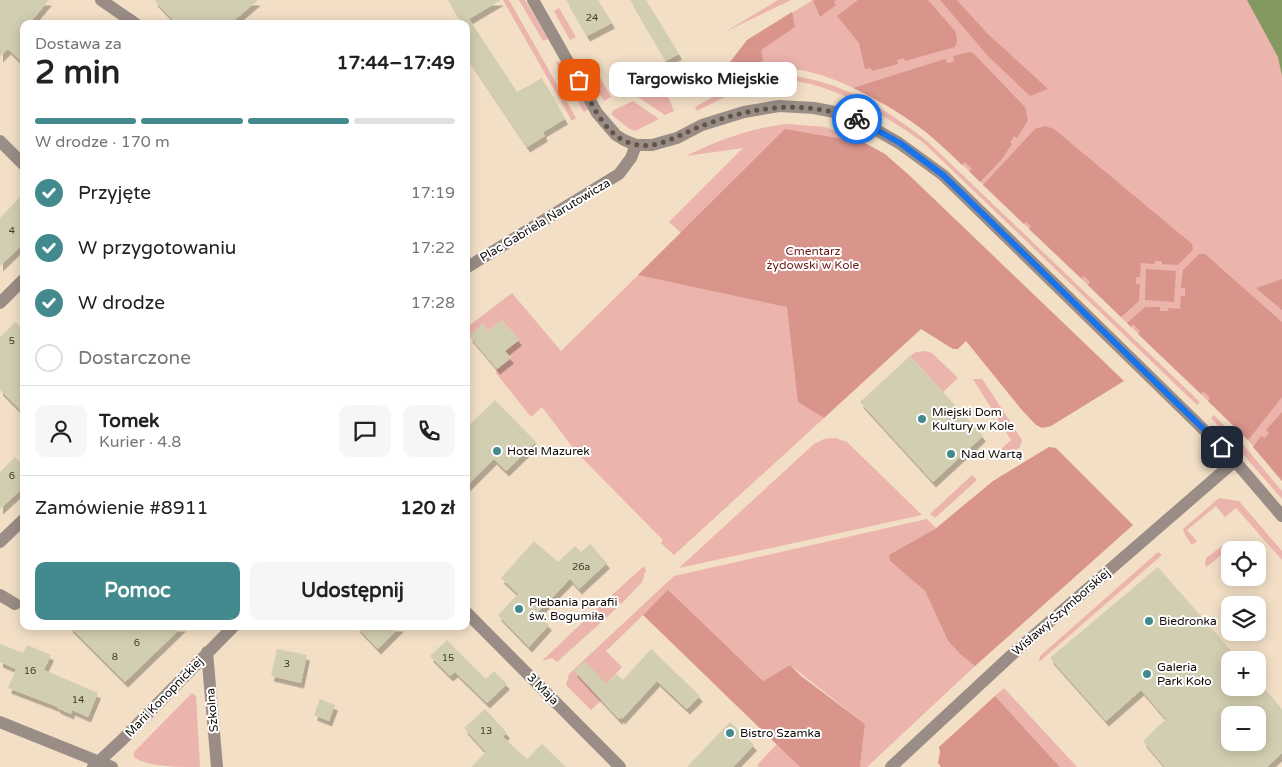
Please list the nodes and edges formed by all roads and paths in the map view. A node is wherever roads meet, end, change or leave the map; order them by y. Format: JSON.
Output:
{"nodes":[{"id":1,"x":101,"y":0,"type":"edge"},
{"id":2,"x":533,"y":0,"type":"edge"},
{"id":3,"x":130,"y":20,"type":"edge"},
{"id":4,"x":0,"y":140,"type":"edge"},
{"id":5,"x":636,"y":145,"type":"junction"},
{"id":6,"x":20,"y":161,"type":"edge"},
{"id":7,"x":470,"y":266,"type":"edge"},
{"id":8,"x":20,"y":283,"type":"edge"},
{"id":9,"x":0,"y":303,"type":"edge"},
{"id":10,"x":1235,"y":461,"type":"junction"},
{"id":11,"x":1282,"y":516,"type":"edge"},
{"id":12,"x":20,"y":523,"type":"edge"},
{"id":13,"x":0,"y":542,"type":"edge"},
{"id":14,"x":0,"y":595,"type":"edge"},
{"id":15,"x":15,"y":604,"type":"dead end"},
{"id":16,"x":470,"y":616,"type":"edge"},
{"id":17,"x":230,"y":630,"type":"edge"},
{"id":18,"x":207,"y":652,"type":"junction"},
{"id":19,"x":0,"y":722,"type":"edge"},
{"id":20,"x":96,"y":764,"type":"edge"},
{"id":21,"x":112,"y":767,"type":"edge"},
{"id":22,"x":217,"y":767,"type":"edge"},
{"id":23,"x":620,"y":767,"type":"edge"},
{"id":24,"x":891,"y":767,"type":"edge"}],
"edges":[{"from":1,"to":3,"type":"street"},
{"from":2,"to":5,"type":"street"},
{"from":4,"to":6,"type":"street"},
{"from":5,"to":7,"type":"street","name":"Plac Gabriela Narutowicza"},
{"from":5,"to":10,"type":"street"},
{"from":8,"to":9,"type":"street"},
{"from":10,"to":11,"type":"street"},
{"from":10,"to":24,"type":"street","name":"Wisławy Szymborskiej"},
{"from":12,"to":13,"type":"street"},
{"from":14,"to":15,"type":"street"},
{"from":16,"to":23,"type":"street","name":"3 Maja"},
{"from":17,"to":18,"type":"street","name":"Marii Konopnickiej"},
{"from":18,"to":20,"type":"street","name":"Marii Konopnickiej"},
{"from":18,"to":22,"type":"street","name":"Szkolna"},
{"from":19,"to":20,"type":"street"},
{"from":20,"to":21,"type":"street"}]}
